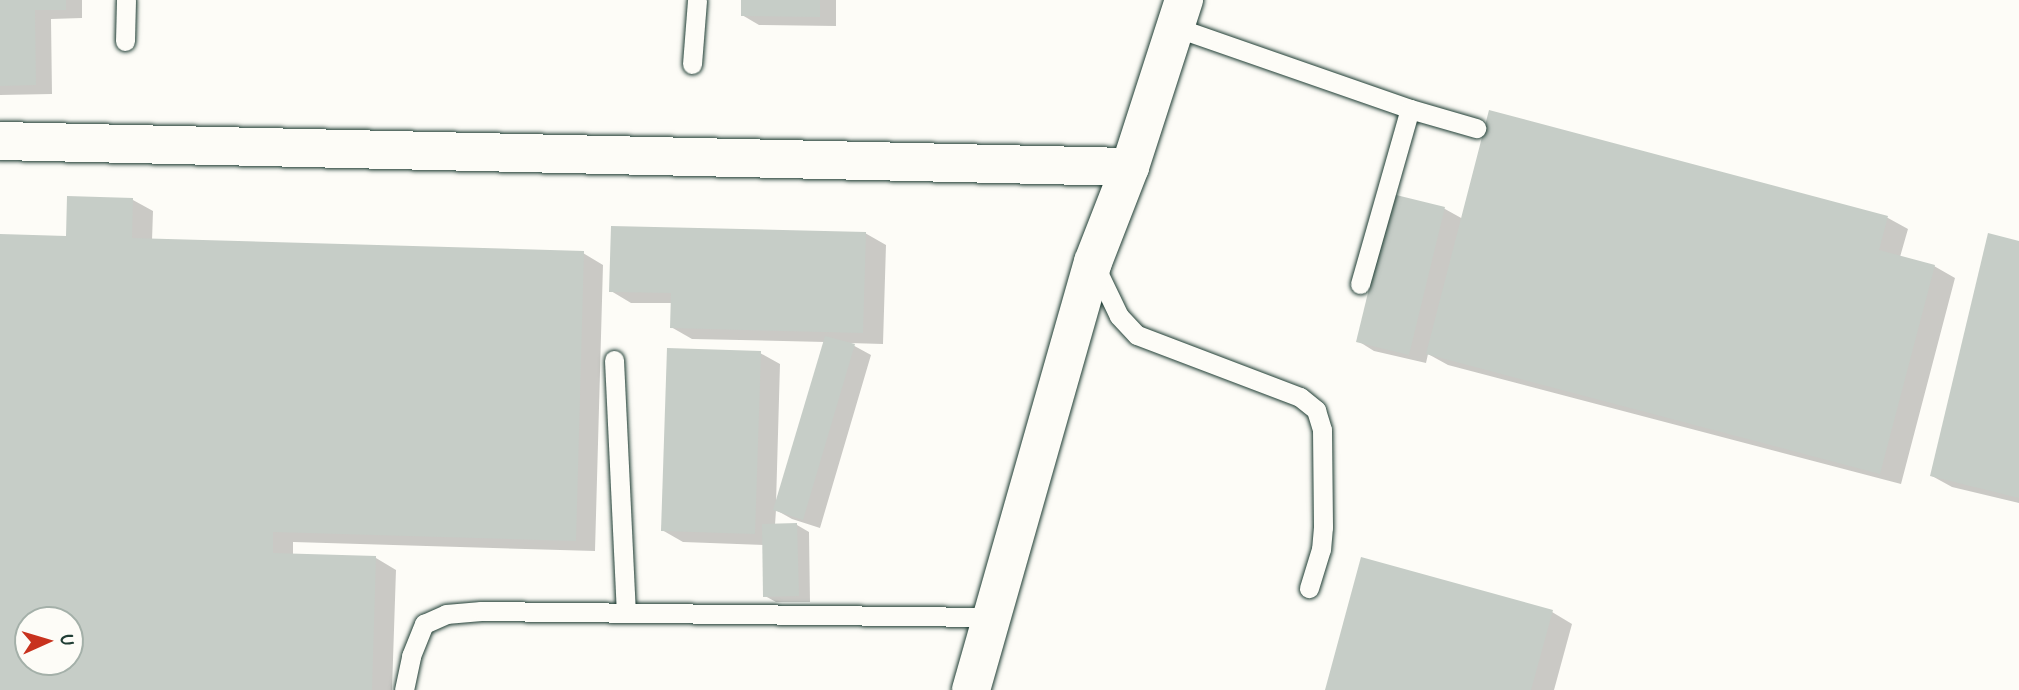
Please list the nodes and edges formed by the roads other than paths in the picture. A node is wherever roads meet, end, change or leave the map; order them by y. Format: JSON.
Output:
{"nodes":[{"id":1,"x":126,"y":0,"type":"edge"},
{"id":2,"x":697,"y":0,"type":"edge"},
{"id":3,"x":1180,"y":14,"type":"edge"},
{"id":4,"x":125,"y":41,"type":"dead end"},
{"id":5,"x":692,"y":64,"type":"dead end"},
{"id":6,"x":1410,"y":109,"type":"junction"},
{"id":7,"x":1476,"y":128,"type":"dead end"},
{"id":8,"x":0,"y":141,"type":"edge"},
{"id":9,"x":1130,"y":167,"type":"junction"},
{"id":10,"x":1093,"y":262,"type":"junction"},
{"id":11,"x":1360,"y":284,"type":"dead end"},
{"id":12,"x":614,"y":360,"type":"dead end"},
{"id":13,"x":1309,"y":588,"type":"dead end"},
{"id":14,"x":626,"y":613,"type":"junction"},
{"id":15,"x":990,"y":617,"type":"junction"},
{"id":16,"x":404,"y":690,"type":"edge"},
{"id":17,"x":971,"y":690,"type":"edge"}],
"edges":[{"from":1,"to":4,"type":"lane"},
{"from":2,"to":5,"type":"lane"},
{"from":3,"to":6,"type":"lane"},
{"from":3,"to":9,"type":"street"},
{"from":6,"to":7,"type":"lane"},
{"from":6,"to":11,"type":"lane"},
{"from":8,"to":9,"type":"street"},
{"from":9,"to":10,"type":"street"},
{"from":10,"to":13,"type":"lane"},
{"from":10,"to":15,"type":"street"},
{"from":12,"to":14,"type":"lane"},
{"from":14,"to":15,"type":"lane"},
{"from":14,"to":16,"type":"lane"},
{"from":15,"to":17,"type":"street"}]}
